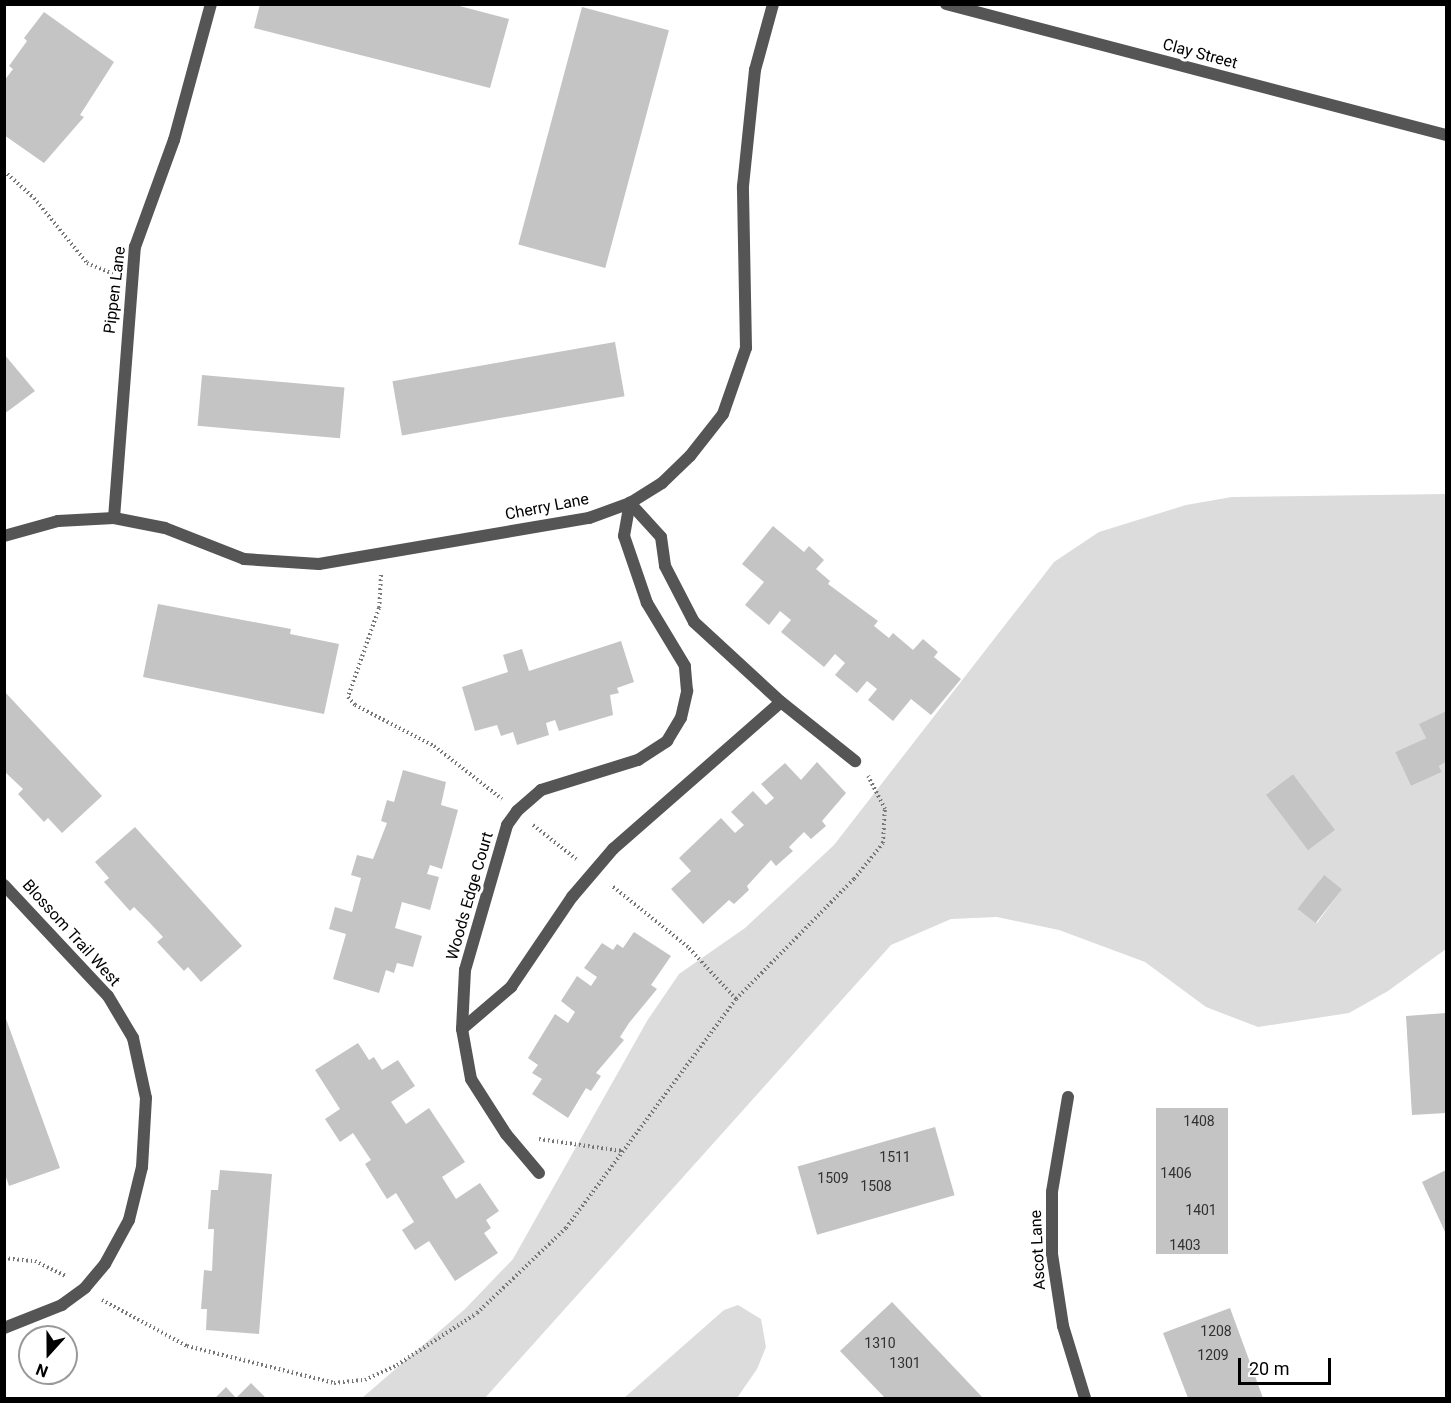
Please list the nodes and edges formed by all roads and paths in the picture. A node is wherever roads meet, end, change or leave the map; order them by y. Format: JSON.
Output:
{"nodes":[{"id":1,"x":211,"y":4,"type":"edge"},
{"id":2,"x":773,"y":4,"type":"edge"},
{"id":3,"x":946,"y":4,"type":"edge"},
{"id":4,"x":1446,"y":135,"type":"edge"},
{"id":5,"x":4,"y":171,"type":"edge"},
{"id":6,"x":131,"y":279,"type":"junction"},
{"id":7,"x":630,"y":503,"type":"junction"},
{"id":8,"x":114,"y":518,"type":"junction"},
{"id":9,"x":4,"y":536,"type":"edge"},
{"id":10,"x":781,"y":702,"type":"junction"},
{"id":11,"x":855,"y":761,"type":"joint"},
{"id":12,"x":4,"y":885,"type":"edge"},
{"id":13,"x":736,"y":999,"type":"dead end"},
{"id":14,"x":462,"y":1029,"type":"junction"},
{"id":15,"x":1068,"y":1097,"type":"dead end"},
{"id":16,"x":506,"y":1134,"type":"junction"},
{"id":17,"x":622,"y":1151,"type":"dead end"},
{"id":18,"x":539,"y":1173,"type":"dead end"},
{"id":19,"x":4,"y":1328,"type":"edge"},
{"id":20,"x":1085,"y":1398,"type":"edge"}],
"edges":[{"from":1,"to":6,"type":"street","name":"Pippen Lane"},
{"from":2,"to":7,"type":"street","name":"Cherry Lane"},
{"from":3,"to":4,"type":"street","name":"Clay Street"},
{"from":5,"to":6,"type":"path"},
{"from":6,"to":8,"type":"street","name":"Pippen Lane"},
{"from":7,"to":8,"type":"street","name":"Cherry Lane"},
{"from":7,"to":10,"type":"street"},
{"from":7,"to":14,"type":"street","name":"Woods Edge Court"},
{"from":8,"to":9,"type":"street","name":"Cherry Lane"},
{"from":10,"to":11,"type":"street"},
{"from":10,"to":14,"type":"street"},
{"from":11,"to":13,"type":"path"},
{"from":12,"to":19,"type":"street","name":"Blossom Trail West"},
{"from":14,"to":16,"type":"street","name":"Woods Edge Court"},
{"from":15,"to":20,"type":"street","name":"Ascot Lane"},
{"from":16,"to":17,"type":"path"},
{"from":16,"to":18,"type":"street","name":"Woods Edge Court"}]}
